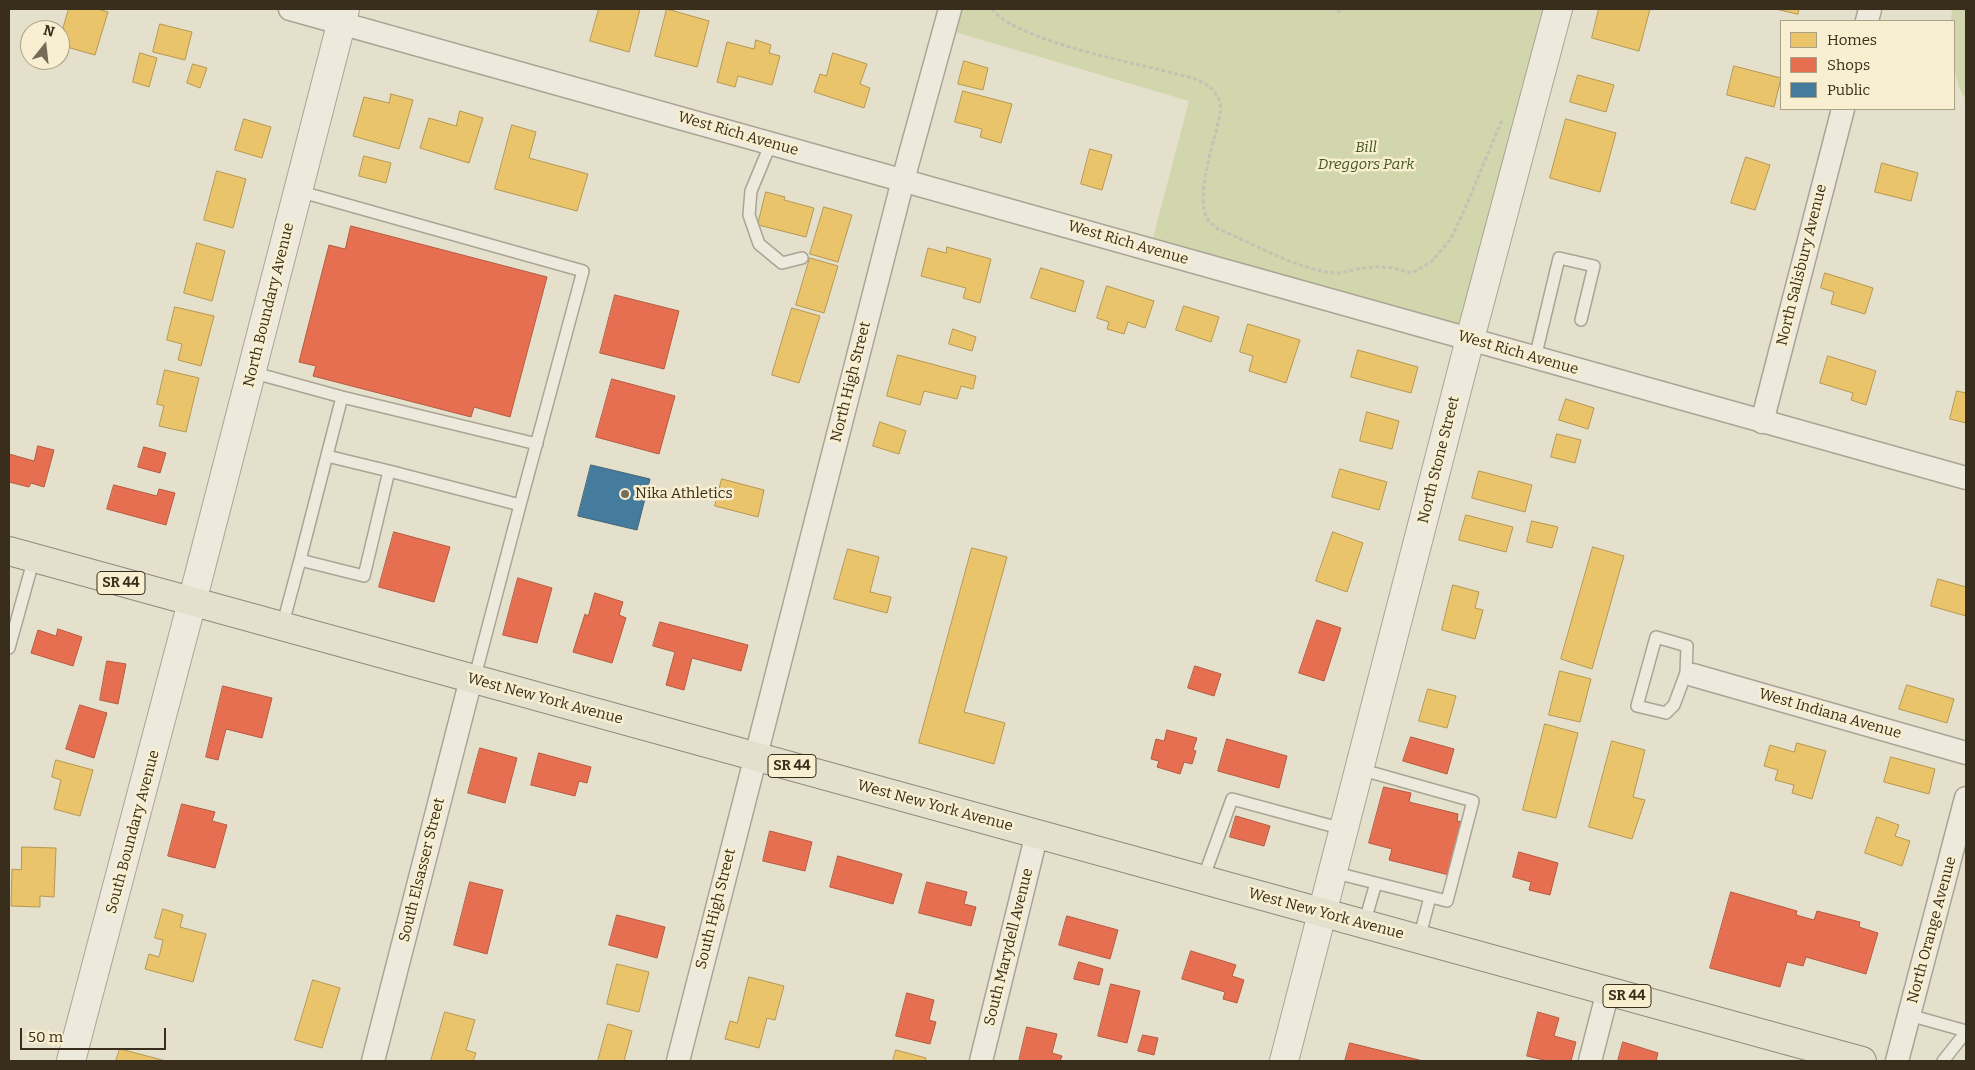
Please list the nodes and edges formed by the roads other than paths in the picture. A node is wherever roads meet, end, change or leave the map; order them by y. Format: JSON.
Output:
{"nodes":[{"id":1,"x":290,"y":9,"type":"edge"},
{"id":2,"x":950,"y":9,"type":"edge"},
{"id":3,"x":1558,"y":9,"type":"edge"},
{"id":4,"x":343,"y":16,"type":"edge"},
{"id":5,"x":1842,"y":110,"type":"edge"},
{"id":6,"x":771,"y":143,"type":"junction"},
{"id":7,"x":903,"y":180,"type":"junction"},
{"id":8,"x":298,"y":192,"type":"junction"},
{"id":9,"x":802,"y":258,"type":"dead end"},
{"id":10,"x":1580,"y":320,"type":"dead end"},
{"id":11,"x":1470,"y":339,"type":"junction"},
{"id":12,"x":1535,"y":358,"type":"junction"},
{"id":13,"x":251,"y":372,"type":"junction"},
{"id":14,"x":342,"y":397,"type":"junction"},
{"id":15,"x":1762,"y":422,"type":"junction"},
{"id":16,"x":537,"y":444,"type":"junction"},
{"id":17,"x":327,"y":456,"type":"junction"},
{"id":18,"x":389,"y":471,"type":"junction"},
{"id":19,"x":1966,"y":478,"type":"edge"},
{"id":20,"x":520,"y":505,"type":"junction"},
{"id":21,"x":21,"y":555,"type":"edge"},
{"id":22,"x":300,"y":560,"type":"junction"},
{"id":23,"x":192,"y":602,"type":"junction"},
{"id":24,"x":282,"y":627,"type":"junction"},
{"id":25,"x":9,"y":648,"type":"edge"},
{"id":26,"x":1690,"y":674,"type":"junction"},
{"id":27,"x":473,"y":679,"type":"junction"},
{"id":28,"x":1966,"y":753,"type":"edge"},
{"id":29,"x":755,"y":756,"type":"junction"},
{"id":30,"x":1359,"y":769,"type":"junction"},
{"id":31,"x":1966,"y":798,"type":"edge"},
{"id":32,"x":1343,"y":829,"type":"junction"},
{"id":33,"x":1038,"y":833,"type":"junction"},
{"id":34,"x":1332,"y":872,"type":"junction"},
{"id":35,"x":1203,"y":880,"type":"junction"},
{"id":36,"x":1376,"y":883,"type":"junction"},
{"id":37,"x":1430,"y":897,"type":"junction"},
{"id":38,"x":1322,"y":913,"type":"junction"},
{"id":39,"x":1364,"y":924,"type":"junction"},
{"id":40,"x":1419,"y":939,"type":"junction"},
{"id":41,"x":1608,"y":991,"type":"junction"},
{"id":42,"x":1909,"y":1015,"type":"junction"},
{"id":43,"x":1966,"y":1031,"type":"edge"},
{"id":44,"x":71,"y":1061,"type":"edge"},
{"id":45,"x":373,"y":1061,"type":"edge"},
{"id":46,"x":678,"y":1061,"type":"edge"},
{"id":47,"x":981,"y":1061,"type":"edge"},
{"id":48,"x":1284,"y":1061,"type":"edge"},
{"id":49,"x":1590,"y":1061,"type":"edge"},
{"id":50,"x":1862,"y":1061,"type":"edge"},
{"id":51,"x":1897,"y":1061,"type":"edge"},
{"id":52,"x":1943,"y":1061,"type":"edge"}],
"edges":[{"from":1,"to":4,"type":"street","name":"West Rich Avenue"},
{"from":2,"to":7,"type":"street","name":"North High Street"},
{"from":3,"to":11,"type":"street","name":"North Stone Street"},
{"from":4,"to":6,"type":"street","name":"West Rich Avenue"},
{"from":4,"to":8,"type":"street","name":"North Boundary Avenue"},
{"from":5,"to":15,"type":"street","name":"North Salisbury Avenue"},
{"from":6,"to":7,"type":"street","name":"West Rich Avenue"},
{"from":6,"to":9,"type":"lane"},
{"from":7,"to":11,"type":"street","name":"West Rich Avenue"},
{"from":7,"to":29,"type":"street","name":"North High Street"},
{"from":8,"to":13,"type":"street","name":"North Boundary Avenue"},
{"from":8,"to":16,"type":"lane"},
{"from":10,"to":12,"type":"lane"},
{"from":11,"to":12,"type":"street","name":"West Rich Avenue"},
{"from":11,"to":30,"type":"street","name":"North Stone Street"},
{"from":12,"to":15,"type":"street","name":"West Rich Avenue"},
{"from":13,"to":14,"type":"lane"},
{"from":13,"to":23,"type":"street","name":"North Boundary Avenue"},
{"from":14,"to":16,"type":"lane"},
{"from":14,"to":17,"type":"lane"},
{"from":15,"to":19,"type":"street","name":"West Rich Avenue"},
{"from":16,"to":20,"type":"lane"},
{"from":17,"to":18,"type":"lane"},
{"from":17,"to":22,"type":"lane"},
{"from":18,"to":20,"type":"lane"},
{"from":18,"to":22,"type":"lane"},
{"from":20,"to":27,"type":"lane"},
{"from":21,"to":23,"type":"main road","name":"West New York Avenue","number":"SR 44"},
{"from":21,"to":25,"type":"lane"},
{"from":22,"to":24,"type":"lane"},
{"from":23,"to":24,"type":"main road","name":"West New York Avenue","number":"SR 44"},
{"from":23,"to":44,"type":"street","name":"South Boundary Avenue"},
{"from":24,"to":27,"type":"main road","name":"West New York Avenue","number":"SR 44"},
{"from":26,"to":26,"type":"lane"},
{"from":26,"to":28,"type":"street","name":"West Indiana Avenue"},
{"from":27,"to":29,"type":"main road","name":"West New York Avenue","number":"SR 44"},
{"from":27,"to":45,"type":"street","name":"South Elsasser Street"},
{"from":29,"to":33,"type":"main road","name":"West New York Avenue","number":"SR 44"},
{"from":29,"to":46,"type":"street","name":"South High Street"},
{"from":30,"to":32,"type":"street","name":"North Stone Street"},
{"from":30,"to":37,"type":"lane"},
{"from":31,"to":42,"type":"street","name":"North Orange Avenue"},
{"from":32,"to":34,"type":"street","name":"North Stone Street"},
{"from":32,"to":35,"type":"lane"},
{"from":33,"to":35,"type":"main road","name":"West New York Avenue","number":"SR 44"},
{"from":33,"to":47,"type":"street","name":"South Marydell Avenue"},
{"from":34,"to":36,"type":"lane"},
{"from":34,"to":38,"type":"street","name":"North Stone Street"},
{"from":35,"to":38,"type":"main road","name":"West New York Avenue","number":"SR 44"},
{"from":36,"to":37,"type":"lane"},
{"from":36,"to":39,"type":"lane"},
{"from":37,"to":40,"type":"lane"},
{"from":38,"to":39,"type":"main road","name":"West New York Avenue","number":"SR 44"},
{"from":38,"to":48,"type":"street","name":"North Stone Street"},
{"from":39,"to":40,"type":"main road","name":"West New York Avenue","number":"SR 44"},
{"from":40,"to":41,"type":"main road","name":"West New York Avenue","number":"SR 44"},
{"from":41,"to":49,"type":"street"},
{"from":41,"to":50,"type":"main road","name":"West New York Avenue","number":"SR 44"},
{"from":42,"to":43,"type":"lane"},
{"from":42,"to":51,"type":"street","name":"North Orange Avenue"},
{"from":43,"to":52,"type":"lane"}]}
